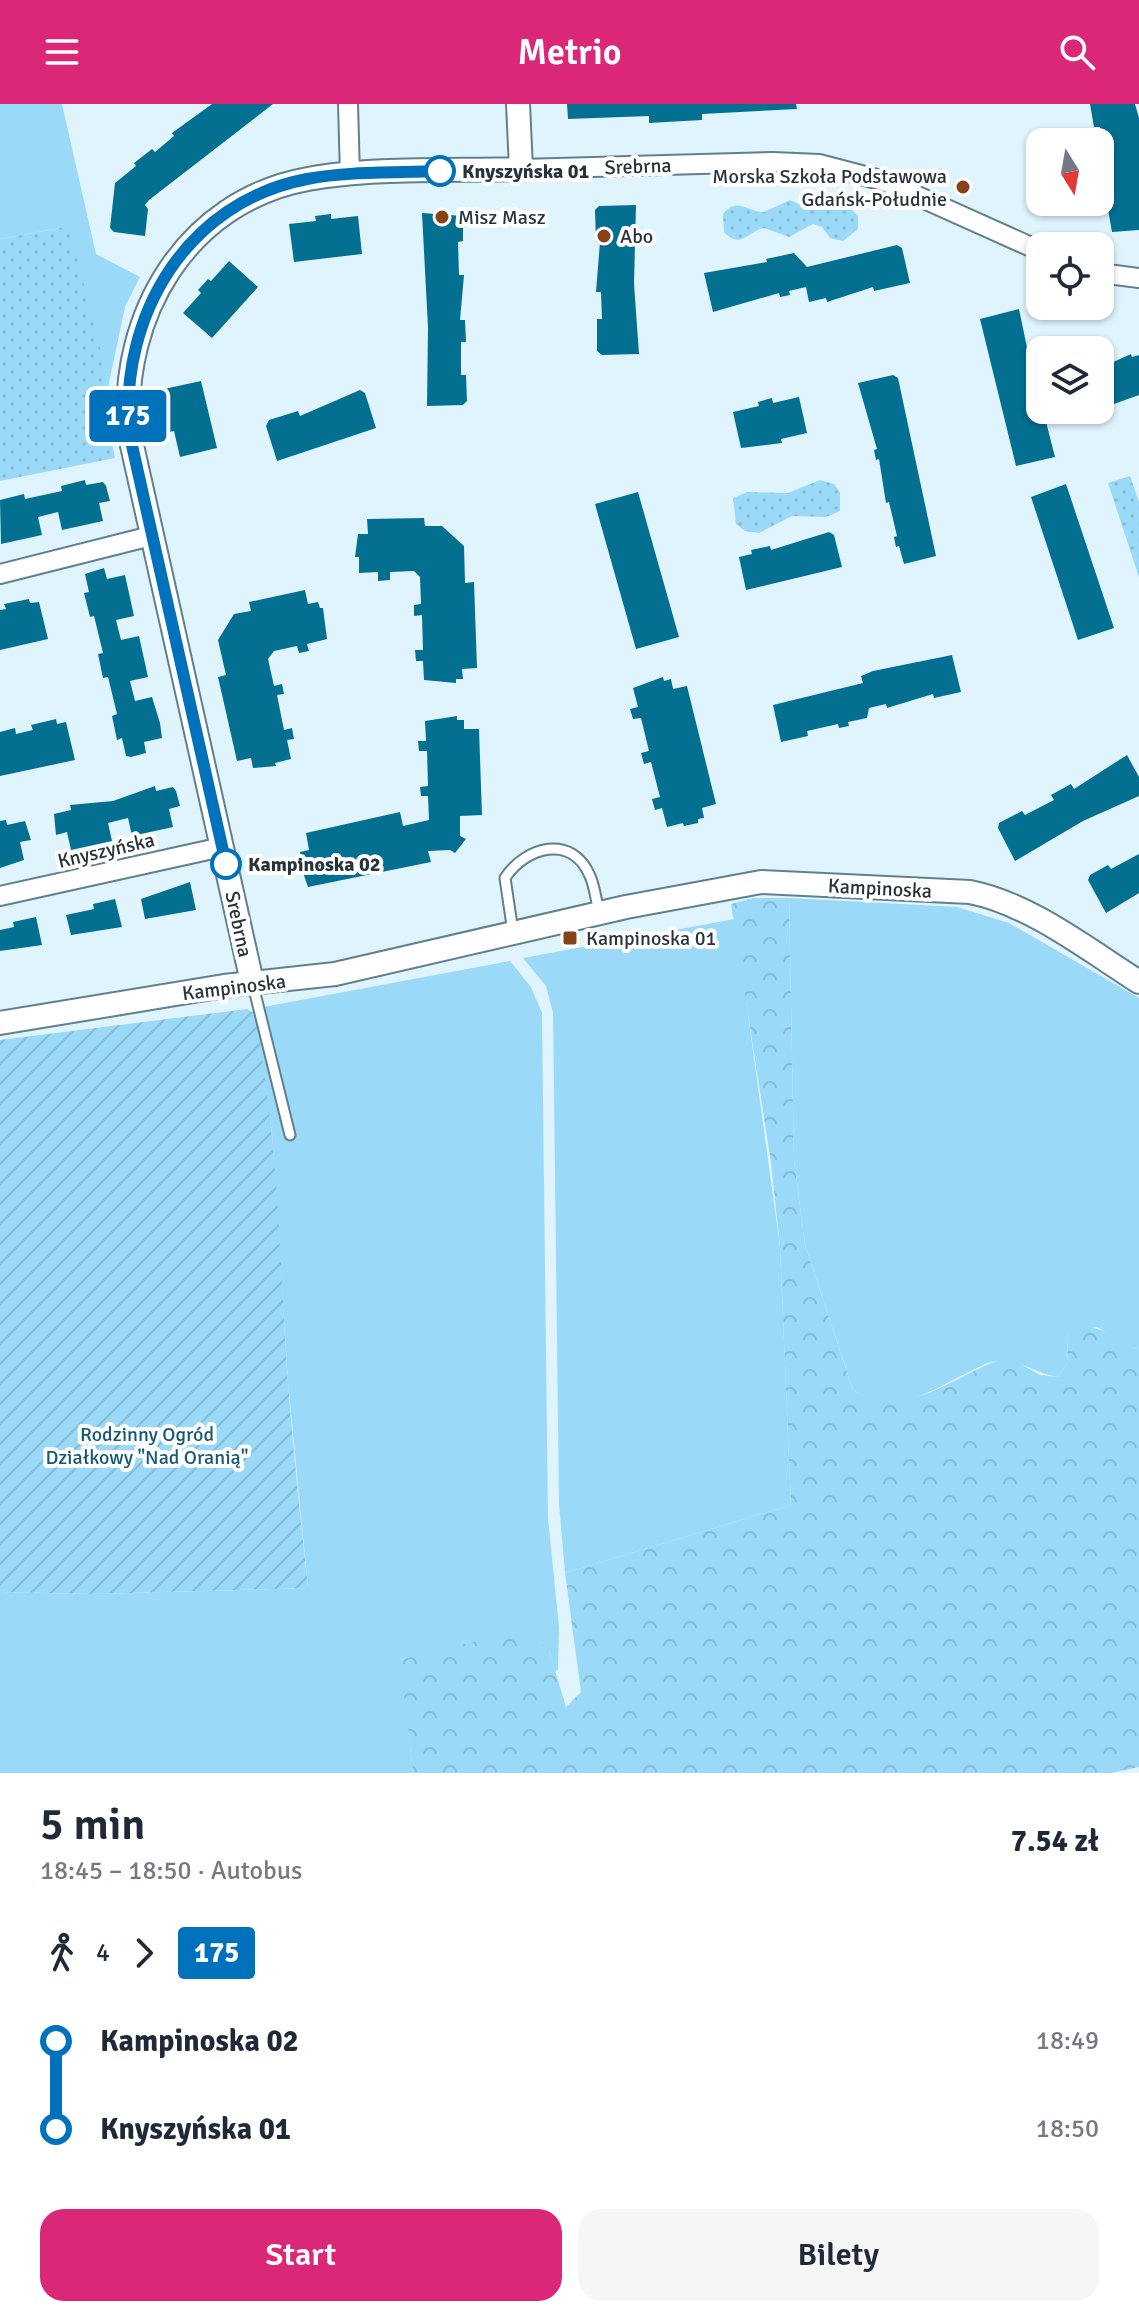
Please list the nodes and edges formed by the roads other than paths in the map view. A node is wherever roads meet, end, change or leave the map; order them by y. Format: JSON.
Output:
{"nodes":[{"id":1,"x":348,"y":104,"type":"edge"},
{"id":2,"x":518,"y":104,"type":"edge"},
{"id":3,"x":521,"y":169,"type":"junction"},
{"id":4,"x":350,"y":175,"type":"junction"},
{"id":5,"x":1026,"y":245,"type":"edge"},
{"id":6,"x":1114,"y":275,"type":"edge"},
{"id":7,"x":1139,"y":278,"type":"edge"},
{"id":8,"x":151,"y":536,"type":"junction"},
{"id":9,"x":0,"y":574,"type":"edge"},
{"id":10,"x":222,"y":847,"type":"junction"},
{"id":11,"x":0,"y":896,"type":"edge"},
{"id":12,"x":599,"y":912,"type":"junction"},
{"id":13,"x":513,"y":933,"type":"junction"},
{"id":14,"x":252,"y":982,"type":"junction"},
{"id":15,"x":1139,"y":982,"type":"edge"},
{"id":16,"x":0,"y":1023,"type":"edge"},
{"id":17,"x":290,"y":1135,"type":"dead end"}],
"edges":[{"from":1,"to":4,"type":"street"},
{"from":2,"to":3,"type":"street"},
{"from":3,"to":4,"type":"street","name":"Srebrna"},
{"from":3,"to":5,"type":"street","name":"Srebrna"},
{"from":4,"to":8,"type":"street","name":"Srebrna"},
{"from":6,"to":7,"type":"street"},
{"from":8,"to":9,"type":"street"},
{"from":8,"to":10,"type":"street","name":"Srebrna"},
{"from":10,"to":11,"type":"street","name":"Knyszyńska"},
{"from":10,"to":14,"type":"street","name":"Srebrna"},
{"from":12,"to":13,"type":"street","name":"Kampinoska"},
{"from":12,"to":13,"type":"lane"},
{"from":12,"to":15,"type":"street","name":"Kampinoska"},
{"from":13,"to":14,"type":"street","name":"Kampinoska"},
{"from":14,"to":16,"type":"street","name":"Kampinoska"},
{"from":14,"to":17,"type":"lane"}]}
